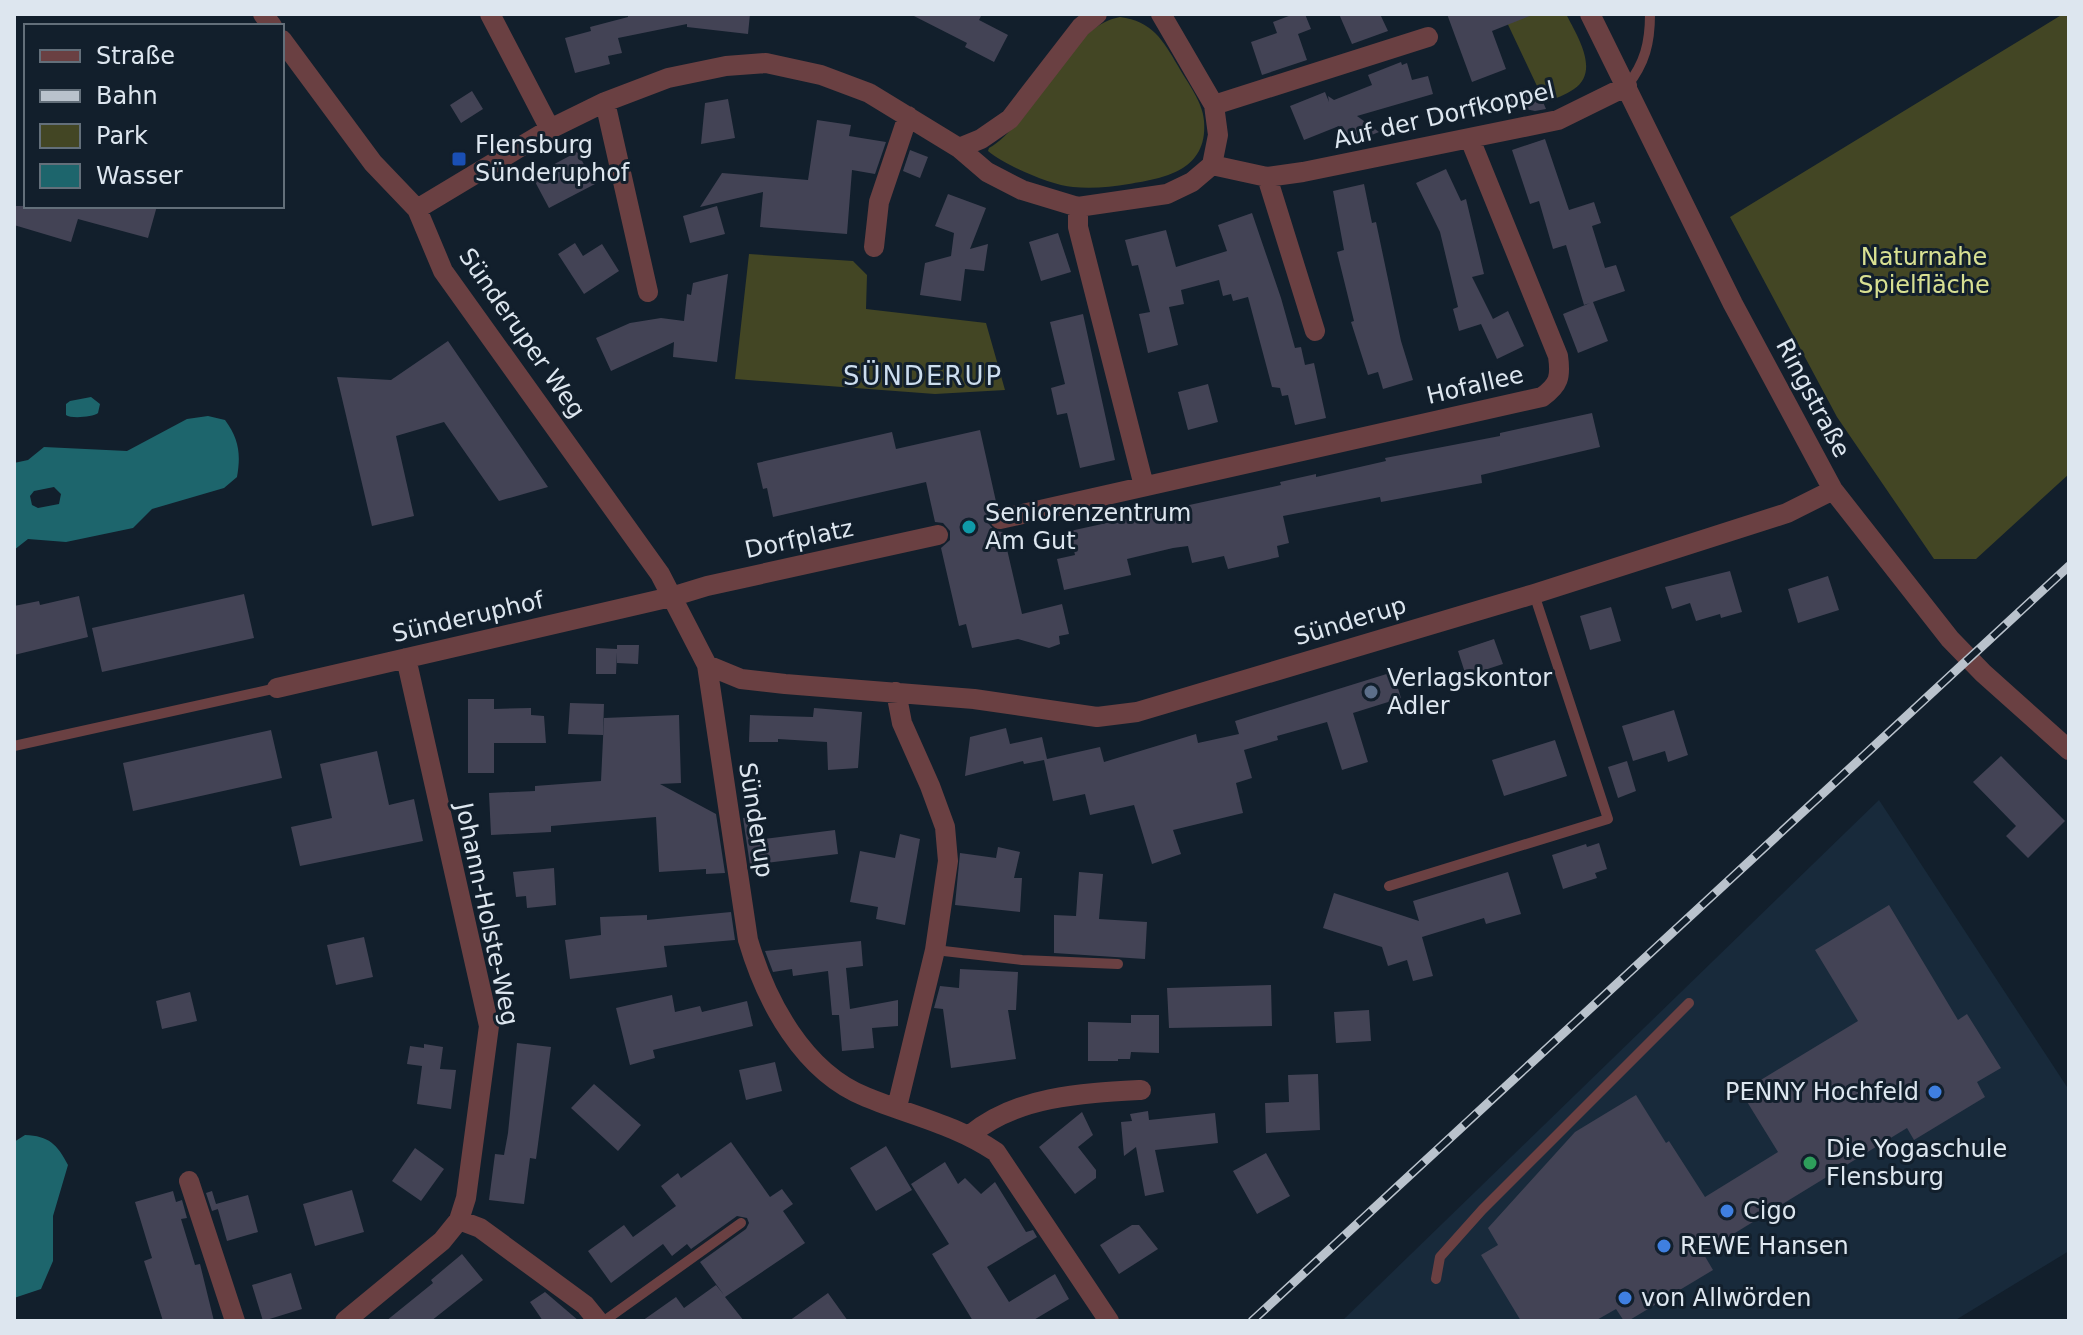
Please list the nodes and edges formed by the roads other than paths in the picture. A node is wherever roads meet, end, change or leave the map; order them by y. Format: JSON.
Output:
{"nodes":[{"id":1,"x":490,"y":14,"type":"edge"},
{"id":2,"x":1097,"y":14,"type":"edge"},
{"id":3,"x":1161,"y":14,"type":"edge"},
{"id":4,"x":1590,"y":14,"type":"edge"},
{"id":5,"x":1650,"y":14,"type":"edge"},
{"id":6,"x":1428,"y":37,"type":"dead end"},
{"id":7,"x":284,"y":43,"type":"edge"},
{"id":8,"x":1627,"y":86,"type":"junction"},
{"id":9,"x":605,"y":102,"type":"junction"},
{"id":10,"x":1214,"y":105,"type":"junction"},
{"id":11,"x":908,"y":116,"type":"junction"},
{"id":12,"x":550,"y":129,"type":"junction"},
{"id":13,"x":1470,"y":139,"type":"junction"},
{"id":14,"x":959,"y":148,"type":"junction"},
{"id":15,"x":1212,"y":165,"type":"junction"},
{"id":16,"x":1267,"y":177,"type":"junction"},
{"id":17,"x":1078,"y":207,"type":"junction"},
{"id":18,"x":417,"y":209,"type":"junction"},
{"id":19,"x":874,"y":247,"type":"dead end"},
{"id":20,"x":648,"y":292,"type":"dead end"},
{"id":21,"x":1315,"y":331,"type":"dead end"},
{"id":22,"x":1144,"y":486,"type":"junction"},
{"id":23,"x":1833,"y":490,"type":"junction"},
{"id":24,"x":1000,"y":519,"type":"dead end"},
{"id":25,"x":938,"y":535,"type":"dead end"},
{"id":26,"x":1534,"y":594,"type":"junction"},
{"id":27,"x":671,"y":597,"type":"junction"},
{"id":28,"x":406,"y":658,"type":"junction"},
{"id":29,"x":707,"y":665,"type":"junction"},
{"id":30,"x":277,"y":688,"type":"joint"},
{"id":31,"x":896,"y":692,"type":"junction"},
{"id":32,"x":14,"y":746,"type":"edge"},
{"id":33,"x":2069,"y":750,"type":"edge"},
{"id":34,"x":1389,"y":886,"type":"dead end"},
{"id":35,"x":935,"y":950,"type":"junction"},
{"id":36,"x":1118,"y":964,"type":"dead end"},
{"id":37,"x":1689,"y":1003,"type":"dead end"},
{"id":38,"x":1141,"y":1090,"type":"dead end"},
{"id":39,"x":897,"y":1107,"type":"junction"},
{"id":40,"x":970,"y":1135,"type":"junction"},
{"id":41,"x":189,"y":1181,"type":"dead end"},
{"id":42,"x":459,"y":1220,"type":"junction"},
{"id":43,"x":741,"y":1223,"type":"dead end"},
{"id":44,"x":1436,"y":1279,"type":"dead end"},
{"id":45,"x":235,"y":1321,"type":"edge"},
{"id":46,"x":345,"y":1321,"type":"edge"},
{"id":47,"x":601,"y":1321,"type":"edge"},
{"id":48,"x":1109,"y":1321,"type":"edge"}],
"edges":[{"from":1,"to":12,"type":"street"},
{"from":2,"to":14,"type":"street"},
{"from":3,"to":10,"type":"street"},
{"from":4,"to":8,"type":"street","name":"Ringstraße"},
{"from":5,"to":8,"type":"lane"},
{"from":6,"to":10,"type":"street"},
{"from":7,"to":18,"type":"street","name":"Sünderuper Weg"},
{"from":8,"to":13,"type":"street","name":"Auf der Dorfkoppel"},
{"from":8,"to":23,"type":"street","name":"Ringstraße"},
{"from":9,"to":11,"type":"street"},
{"from":9,"to":12,"type":"street"},
{"from":9,"to":20,"type":"street"},
{"from":10,"to":15,"type":"street"},
{"from":11,"to":14,"type":"street"},
{"from":11,"to":19,"type":"street"},
{"from":12,"to":18,"type":"street"},
{"from":13,"to":16,"type":"street","name":"Auf der Dorfkoppel"},
{"from":13,"to":22,"type":"street","name":"Hofallee"},
{"from":14,"to":17,"type":"street"},
{"from":15,"to":16,"type":"street","name":"Auf der Dorfkoppel"},
{"from":15,"to":17,"type":"street"},
{"from":16,"to":21,"type":"street"},
{"from":17,"to":22,"type":"street"},
{"from":18,"to":27,"type":"street","name":"Sünderuper Weg"},
{"from":22,"to":24,"type":"street","name":"Hofallee"},
{"from":23,"to":26,"type":"street","name":"Sünderup"},
{"from":23,"to":33,"type":"street","name":"Ringstraße"},
{"from":25,"to":27,"type":"street","name":"Dorfplatz"},
{"from":26,"to":31,"type":"street","name":"Sünderup"},
{"from":26,"to":34,"type":"lane"},
{"from":27,"to":28,"type":"street","name":"Sünderuphof"},
{"from":27,"to":29,"type":"street","name":"Sünderuper Weg"},
{"from":28,"to":30,"type":"street","name":"Sünderuphof"},
{"from":28,"to":42,"type":"street","name":"Johann-Holste-Weg"},
{"from":29,"to":31,"type":"street","name":"Sünderup"},
{"from":29,"to":39,"type":"street","name":"Sünderup"},
{"from":30,"to":32,"type":"lane"},
{"from":31,"to":35,"type":"street"},
{"from":35,"to":36,"type":"lane"},
{"from":35,"to":39,"type":"street"},
{"from":37,"to":44,"type":"lane"},
{"from":38,"to":40,"type":"street"},
{"from":39,"to":40,"type":"street","name":"Sünderup"},
{"from":40,"to":48,"type":"street","name":"Sünderup"},
{"from":41,"to":45,"type":"street"},
{"from":42,"to":46,"type":"street","name":"Johann-Holste-Weg"},
{"from":42,"to":47,"type":"street"},
{"from":43,"to":47,"type":"lane"}]}
